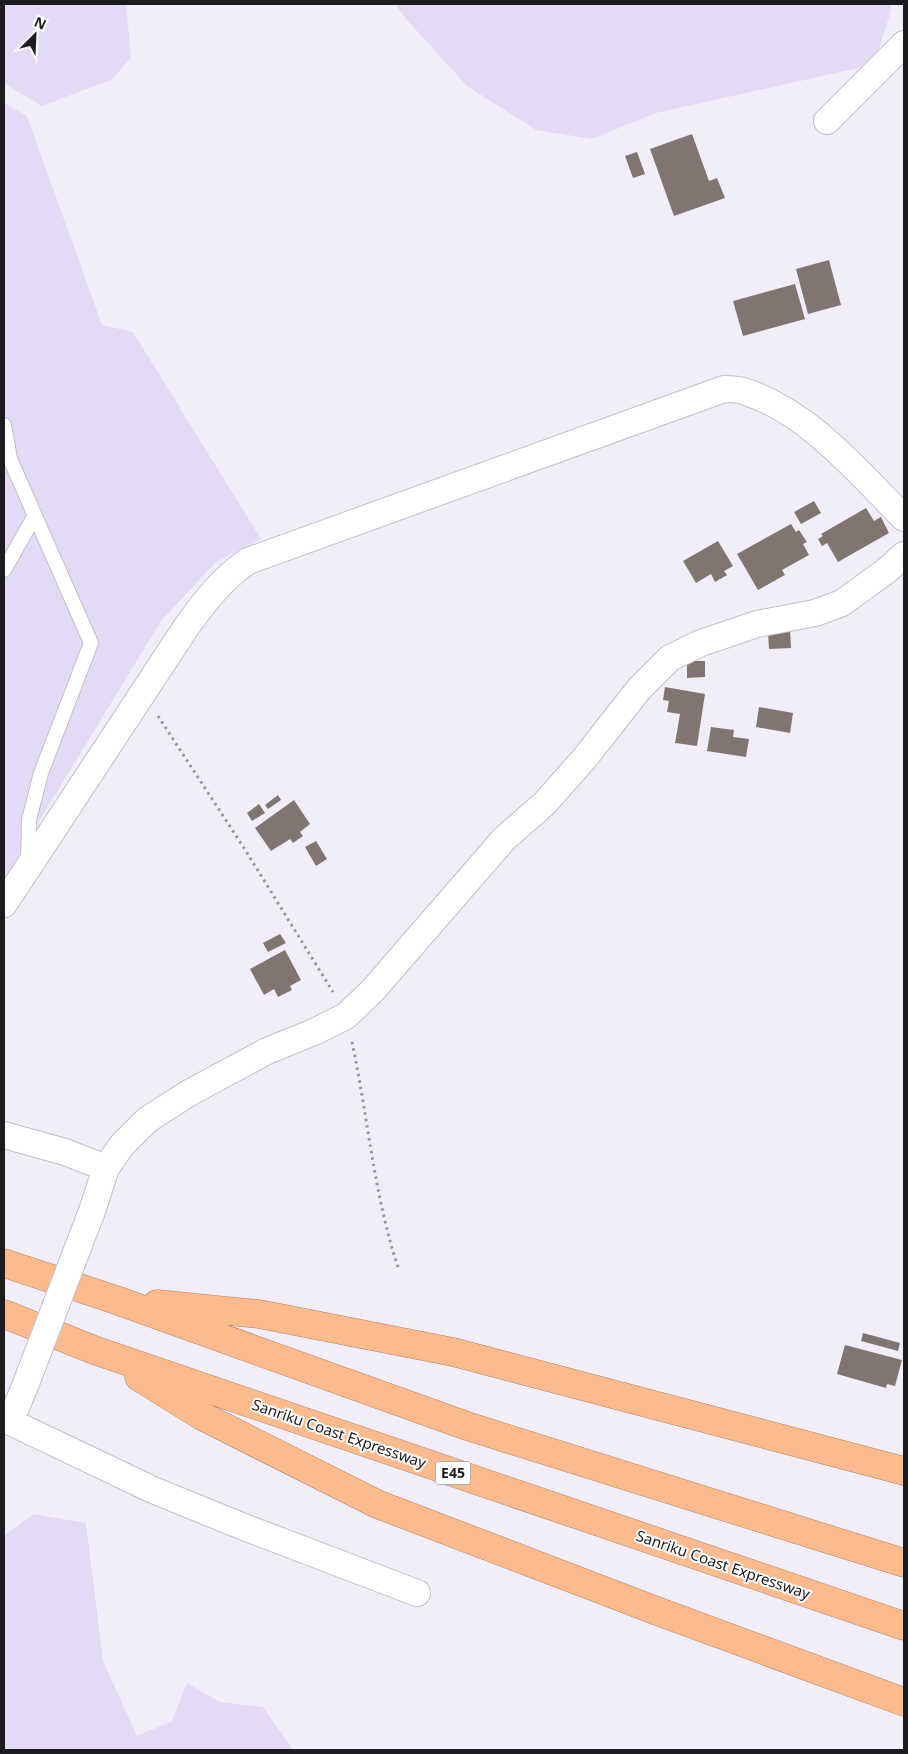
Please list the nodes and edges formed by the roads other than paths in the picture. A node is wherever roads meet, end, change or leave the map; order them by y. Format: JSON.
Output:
{"nodes":[{"id":1,"x":904,"y":44,"type":"edge"},
{"id":2,"x":827,"y":121,"type":"dead end"},
{"id":3,"x":4,"y":425,"type":"edge"},
{"id":4,"x":34,"y":517,"type":"junction"},
{"id":5,"x":904,"y":518,"type":"edge"},
{"id":6,"x":904,"y":555,"type":"edge"},
{"id":7,"x":4,"y":570,"type":"edge"},
{"id":8,"x":28,"y":868,"type":"junction"},
{"id":9,"x":4,"y":904,"type":"edge"},
{"id":10,"x":4,"y":1135,"type":"edge"},
{"id":11,"x":106,"y":1168,"type":"junction"},
{"id":12,"x":4,"y":1263,"type":"edge"},
{"id":13,"x":116,"y":1300,"type":"junction"},
{"id":14,"x":4,"y":1314,"type":"edge"},
{"id":15,"x":94,"y":1350,"type":"junction"},
{"id":16,"x":7,"y":1420,"type":"edge"},
{"id":17,"x":904,"y":1471,"type":"edge"},
{"id":18,"x":904,"y":1563,"type":"edge"},
{"id":19,"x":417,"y":1593,"type":"dead end"},
{"id":20,"x":904,"y":1626,"type":"edge"},
{"id":21,"x":904,"y":1702,"type":"edge"}],
"edges":[{"from":1,"to":2,"type":"street"},
{"from":3,"to":4,"type":"lane"},
{"from":4,"to":7,"type":"lane"},
{"from":4,"to":8,"type":"lane"},
{"from":5,"to":8,"type":"street"},
{"from":6,"to":11,"type":"street"},
{"from":8,"to":9,"type":"street"},
{"from":10,"to":11,"type":"street"},
{"from":11,"to":16,"type":"street","bridge":true},
{"from":12,"to":13,"type":"highway"},
{"from":13,"to":17,"type":"highway"},
{"from":13,"to":18,"type":"highway"},
{"from":14,"to":15,"type":"highway","name":"Sanriku Coast Expressway","number":"E45"},
{"from":15,"to":20,"type":"highway","name":"Sanriku Coast Expressway","number":"E45"},
{"from":15,"to":21,"type":"highway"},
{"from":16,"to":19,"type":"street"}]}
